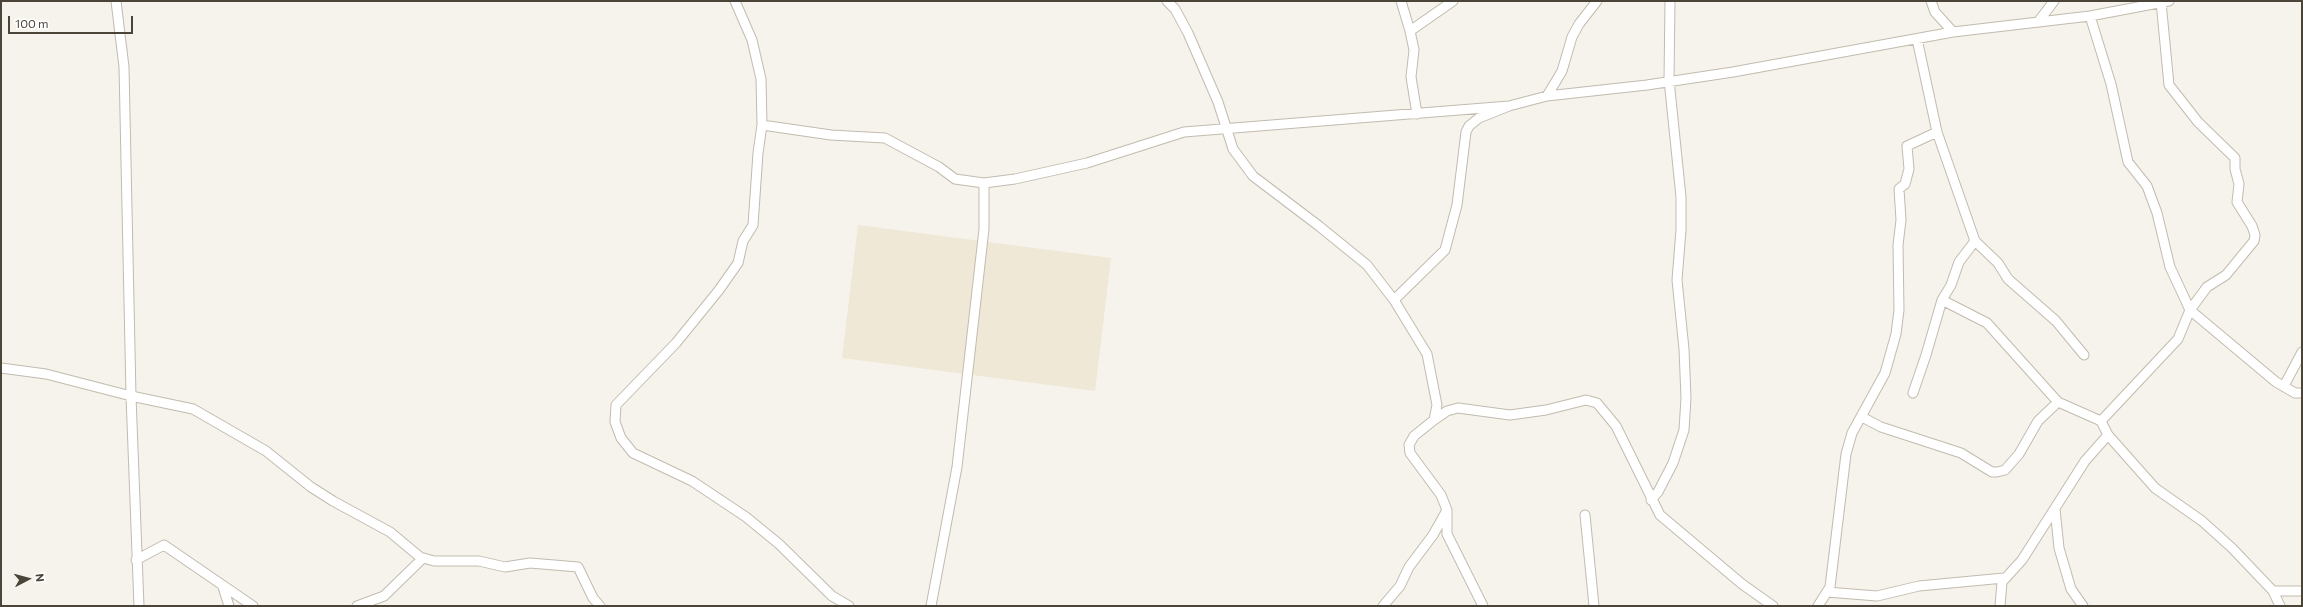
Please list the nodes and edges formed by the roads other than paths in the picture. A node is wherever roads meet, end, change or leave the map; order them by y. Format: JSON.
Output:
{"nodes":[{"id":1,"x":116,"y":1,"type":"edge"},
{"id":2,"x":735,"y":1,"type":"edge"},
{"id":3,"x":1167,"y":1,"type":"edge"},
{"id":4,"x":1401,"y":1,"type":"edge"},
{"id":5,"x":1453,"y":1,"type":"edge"},
{"id":6,"x":1670,"y":1,"type":"edge"},
{"id":7,"x":1930,"y":1,"type":"edge"},
{"id":8,"x":2054,"y":1,"type":"edge"},
{"id":9,"x":2165,"y":2,"type":"edge"},
{"id":10,"x":1593,"y":3,"type":"edge"},
{"id":11,"x":1175,"y":5,"type":"edge"},
{"id":12,"x":2090,"y":16,"type":"junction"},
{"id":13,"x":2038,"y":22,"type":"junction"},
{"id":14,"x":1410,"y":31,"type":"junction"},
{"id":15,"x":1953,"y":32,"type":"junction"},
{"id":16,"x":1917,"y":39,"type":"junction"},
{"id":17,"x":1669,"y":80,"type":"junction"},
{"id":18,"x":1547,"y":96,"type":"junction"},
{"id":19,"x":1509,"y":106,"type":"junction"},
{"id":20,"x":1418,"y":114,"type":"junction"},
{"id":21,"x":762,"y":126,"type":"junction"},
{"id":22,"x":1226,"y":130,"type":"junction"},
{"id":23,"x":1937,"y":132,"type":"junction"},
{"id":24,"x":984,"y":183,"type":"junction"},
{"id":25,"x":1975,"y":241,"type":"junction"},
{"id":26,"x":1394,"y":300,"type":"junction"},
{"id":27,"x":1942,"y":300,"type":"junction"},
{"id":28,"x":2190,"y":310,"type":"junction"},
{"id":29,"x":2302,"y":352,"type":"edge"},
{"id":30,"x":2084,"y":355,"type":"dead end"},
{"id":31,"x":1,"y":368,"type":"edge"},
{"id":32,"x":2284,"y":386,"type":"junction"},
{"id":33,"x":2302,"y":393,"type":"edge"},
{"id":34,"x":1912,"y":394,"type":"dead end"},
{"id":35,"x":131,"y":396,"type":"junction"},
{"id":36,"x":2058,"y":402,"type":"junction"},
{"id":37,"x":1862,"y":417,"type":"junction"},
{"id":38,"x":1434,"y":420,"type":"junction"},
{"id":39,"x":2101,"y":421,"type":"junction"},
{"id":40,"x":2108,"y":435,"type":"junction"},
{"id":41,"x":1651,"y":500,"type":"junction"},
{"id":42,"x":2055,"y":509,"type":"junction"},
{"id":43,"x":1447,"y":510,"type":"junction"},
{"id":44,"x":1585,"y":515,"type":"dead end"},
{"id":45,"x":423,"y":558,"type":"junction"},
{"id":46,"x":136,"y":560,"type":"junction"},
{"id":47,"x":2004,"y":578,"type":"junction"},
{"id":48,"x":223,"y":587,"type":"junction"},
{"id":49,"x":2273,"y":591,"type":"junction"},
{"id":50,"x":2302,"y":591,"type":"edge"},
{"id":51,"x":1827,"y":592,"type":"junction"},
{"id":52,"x":139,"y":606,"type":"edge"},
{"id":53,"x":228,"y":606,"type":"edge"},
{"id":54,"x":253,"y":606,"type":"edge"},
{"id":55,"x":357,"y":606,"type":"edge"},
{"id":56,"x":600,"y":606,"type":"edge"},
{"id":57,"x":849,"y":606,"type":"edge"},
{"id":58,"x":931,"y":606,"type":"edge"},
{"id":59,"x":1383,"y":606,"type":"edge"},
{"id":60,"x":1483,"y":606,"type":"edge"},
{"id":61,"x":1594,"y":606,"type":"edge"},
{"id":62,"x":1773,"y":606,"type":"edge"},
{"id":63,"x":1818,"y":606,"type":"edge"},
{"id":64,"x":2000,"y":606,"type":"edge"},
{"id":65,"x":2083,"y":606,"type":"edge"},
{"id":66,"x":2280,"y":606,"type":"edge"}],
"edges":[{"from":1,"to":35,"type":"street"},
{"from":2,"to":21,"type":"street"},
{"from":3,"to":11,"type":"street"},
{"from":4,"to":14,"type":"street"},
{"from":5,"to":14,"type":"street"},
{"from":6,"to":17,"type":"street"},
{"from":7,"to":15,"type":"street"},
{"from":8,"to":13,"type":"street"},
{"from":9,"to":12,"type":"street"},
{"from":9,"to":28,"type":"street"},
{"from":10,"to":18,"type":"street"},
{"from":11,"to":22,"type":"street"},
{"from":12,"to":13,"type":"street"},
{"from":12,"to":28,"type":"street"},
{"from":13,"to":15,"type":"street"},
{"from":14,"to":20,"type":"street"},
{"from":15,"to":16,"type":"street"},
{"from":16,"to":17,"type":"street"},
{"from":16,"to":23,"type":"street"},
{"from":17,"to":18,"type":"street"},
{"from":17,"to":41,"type":"street"},
{"from":18,"to":19,"type":"street"},
{"from":19,"to":20,"type":"street"},
{"from":19,"to":26,"type":"street"},
{"from":20,"to":22,"type":"street"},
{"from":21,"to":24,"type":"street"},
{"from":21,"to":57,"type":"street"},
{"from":22,"to":24,"type":"street"},
{"from":22,"to":26,"type":"street"},
{"from":23,"to":25,"type":"street"},
{"from":23,"to":37,"type":"street"},
{"from":24,"to":58,"type":"street"},
{"from":25,"to":27,"type":"street"},
{"from":25,"to":30,"type":"street"},
{"from":26,"to":38,"type":"street"},
{"from":27,"to":34,"type":"street"},
{"from":27,"to":36,"type":"street"},
{"from":28,"to":32,"type":"street"},
{"from":28,"to":39,"type":"street"},
{"from":29,"to":32,"type":"street"},
{"from":31,"to":35,"type":"street"},
{"from":32,"to":33,"type":"street"},
{"from":35,"to":45,"type":"street"},
{"from":35,"to":46,"type":"street"},
{"from":36,"to":37,"type":"street"},
{"from":36,"to":39,"type":"street"},
{"from":37,"to":51,"type":"street"},
{"from":38,"to":41,"type":"street"},
{"from":38,"to":43,"type":"street"},
{"from":39,"to":40,"type":"street"},
{"from":40,"to":42,"type":"street"},
{"from":40,"to":49,"type":"street"},
{"from":41,"to":62,"type":"street"},
{"from":42,"to":47,"type":"street"},
{"from":42,"to":65,"type":"street"},
{"from":43,"to":59,"type":"street"},
{"from":43,"to":60,"type":"street"},
{"from":44,"to":61,"type":"street"},
{"from":45,"to":55,"type":"street"},
{"from":45,"to":56,"type":"street"},
{"from":46,"to":48,"type":"street"},
{"from":46,"to":52,"type":"street"},
{"from":47,"to":51,"type":"street"},
{"from":47,"to":64,"type":"street"},
{"from":48,"to":53,"type":"street"},
{"from":48,"to":54,"type":"street"},
{"from":49,"to":50,"type":"street"},
{"from":49,"to":66,"type":"street"},
{"from":51,"to":63,"type":"street"}]}
